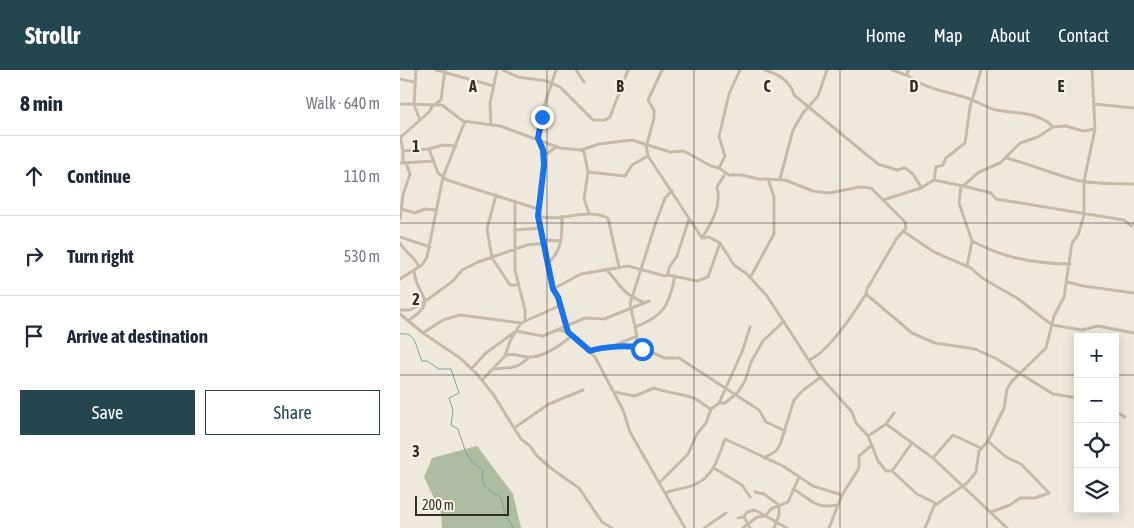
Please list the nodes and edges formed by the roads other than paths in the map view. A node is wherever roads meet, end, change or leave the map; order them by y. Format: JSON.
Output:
{"nodes":[{"id":1,"x":416,"y":70,"type":"edge"},
{"id":2,"x":436,"y":70,"type":"edge"},
{"id":3,"x":498,"y":70,"type":"edge"},
{"id":4,"x":503,"y":70,"type":"edge"},
{"id":5,"x":556,"y":70,"type":"edge"},
{"id":6,"x":628,"y":70,"type":"edge"},
{"id":7,"x":662,"y":70,"type":"edge"},
{"id":8,"x":740,"y":70,"type":"edge"},
{"id":9,"x":765,"y":70,"type":"edge"},
{"id":10,"x":828,"y":70,"type":"edge"},
{"id":11,"x":892,"y":70,"type":"edge"},
{"id":12,"x":909,"y":70,"type":"edge"},
{"id":13,"x":981,"y":70,"type":"edge"},
{"id":14,"x":1092,"y":70,"type":"edge"},
{"id":15,"x":576,"y":71,"type":"edge"},
{"id":16,"x":445,"y":72,"type":"edge"},
{"id":17,"x":907,"y":75,"type":"junction"},
{"id":18,"x":400,"y":79,"type":"edge"},
{"id":19,"x":414,"y":82,"type":"junction"},
{"id":20,"x":550,"y":82,"type":"junction"},
{"id":21,"x":584,"y":82,"type":"dead end"},
{"id":22,"x":494,"y":86,"type":"junction"},
{"id":23,"x":441,"y":97,"type":"junction"},
{"id":24,"x":973,"y":102,"type":"junction"},
{"id":25,"x":400,"y":104,"type":"edge"},
{"id":26,"x":1094,"y":104,"type":"junction"},
{"id":27,"x":434,"y":105,"type":"junction"},
{"id":28,"x":414,"y":106,"type":"junction"},
{"id":29,"x":809,"y":107,"type":"junction"},
{"id":30,"x":446,"y":108,"type":"junction"},
{"id":31,"x":1134,"y":108,"type":"edge"},
{"id":32,"x":420,"y":120,"type":"junction"},
{"id":33,"x":465,"y":121,"type":"junction"},
{"id":34,"x":491,"y":125,"type":"junction"},
{"id":35,"x":1053,"y":127,"type":"junction"},
{"id":36,"x":1095,"y":129,"type":"junction"},
{"id":37,"x":401,"y":137,"type":"edge"},
{"id":38,"x":539,"y":139,"type":"junction"},
{"id":39,"x":401,"y":143,"type":"edge"},
{"id":40,"x":646,"y":144,"type":"junction"},
{"id":41,"x":456,"y":146,"type":"junction"},
{"id":42,"x":557,"y":147,"type":"junction"},
{"id":43,"x":428,"y":149,"type":"junction"},
{"id":44,"x":581,"y":150,"type":"junction"},
{"id":45,"x":403,"y":151,"type":"junction"},
{"id":46,"x":544,"y":156,"type":"junction"},
{"id":47,"x":648,"y":156,"type":"junction"},
{"id":48,"x":1006,"y":158,"type":"junction"},
{"id":49,"x":434,"y":161,"type":"junction"},
{"id":50,"x":403,"y":162,"type":"edge"},
{"id":51,"x":719,"y":168,"type":"junction"},
{"id":52,"x":588,"y":172,"type":"junction"},
{"id":53,"x":725,"y":174,"type":"junction"},
{"id":54,"x":443,"y":177,"type":"junction"},
{"id":55,"x":768,"y":179,"type":"junction"},
{"id":56,"x":780,"y":179,"type":"junction"},
{"id":57,"x":934,"y":180,"type":"junction"},
{"id":58,"x":1084,"y":181,"type":"junction"},
{"id":59,"x":1134,"y":184,"type":"edge"},
{"id":60,"x":962,"y":186,"type":"junction"},
{"id":61,"x":921,"y":188,"type":"junction"},
{"id":62,"x":672,"y":191,"type":"junction"},
{"id":63,"x":496,"y":196,"type":"junction"},
{"id":64,"x":883,"y":200,"type":"junction"},
{"id":65,"x":515,"y":202,"type":"junction"},
{"id":66,"x":402,"y":209,"type":"junction"},
{"id":67,"x":437,"y":210,"type":"junction"},
{"id":68,"x":538,"y":210,"type":"junction"},
{"id":69,"x":589,"y":213,"type":"junction"},
{"id":70,"x":1084,"y":215,"type":"junction"},
{"id":71,"x":538,"y":216,"type":"junction"},
{"id":72,"x":562,"y":216,"type":"junction"},
{"id":73,"x":400,"y":218,"type":"edge"},
{"id":74,"x":689,"y":218,"type":"junction"},
{"id":75,"x":1134,"y":223,"type":"edge"},
{"id":76,"x":541,"y":228,"type":"junction"},
{"id":77,"x":514,"y":230,"type":"junction"},
{"id":78,"x":903,"y":231,"type":"junction"},
{"id":79,"x":400,"y":237,"type":"edge"},
{"id":80,"x":702,"y":238,"type":"junction"},
{"id":81,"x":560,"y":241,"type":"junction"},
{"id":82,"x":972,"y":241,"type":"junction"},
{"id":83,"x":544,"y":242,"type":"junction"},
{"id":84,"x":720,"y":242,"type":"junction"},
{"id":85,"x":400,"y":243,"type":"edge"},
{"id":86,"x":430,"y":247,"type":"junction"},
{"id":87,"x":516,"y":249,"type":"junction"},
{"id":88,"x":492,"y":258,"type":"junction"},
{"id":89,"x":547,"y":263,"type":"junction"},
{"id":90,"x":1070,"y":264,"type":"junction"},
{"id":91,"x":966,"y":266,"type":"junction"},
{"id":92,"x":419,"y":267,"type":"junction"},
{"id":93,"x":619,"y":267,"type":"junction"},
{"id":94,"x":641,"y":269,"type":"junction"},
{"id":95,"x":605,"y":270,"type":"junction"},
{"id":96,"x":414,"y":271,"type":"junction"},
{"id":97,"x":668,"y":275,"type":"junction"},
{"id":98,"x":675,"y":276,"type":"junction"},
{"id":99,"x":750,"y":278,"type":"junction"},
{"id":100,"x":400,"y":279,"type":"edge"},
{"id":101,"x":1067,"y":282,"type":"junction"},
{"id":102,"x":518,"y":285,"type":"junction"},
{"id":103,"x":553,"y":289,"type":"junction"},
{"id":104,"x":1134,"y":293,"type":"edge"},
{"id":105,"x":866,"y":294,"type":"junction"},
{"id":106,"x":632,"y":297,"type":"junction"},
{"id":107,"x":425,"y":301,"type":"junction"},
{"id":108,"x":649,"y":301,"type":"dead end"},
{"id":109,"x":645,"y":303,"type":"junction"},
{"id":110,"x":561,"y":305,"type":"junction"},
{"id":111,"x":400,"y":310,"type":"edge"},
{"id":112,"x":630,"y":310,"type":"junction"},
{"id":113,"x":400,"y":314,"type":"edge"},
{"id":114,"x":408,"y":321,"type":"junction"},
{"id":115,"x":784,"y":321,"type":"junction"},
{"id":116,"x":523,"y":322,"type":"junction"},
{"id":117,"x":568,"y":325,"type":"junction"},
{"id":118,"x":1052,"y":325,"type":"junction"},
{"id":119,"x":635,"y":327,"type":"junction"},
{"id":120,"x":750,"y":327,"type":"dead end"},
{"id":121,"x":555,"y":330,"type":"junction"},
{"id":122,"x":516,"y":331,"type":"junction"},
{"id":123,"x":568,"y":332,"type":"junction"},
{"id":124,"x":423,"y":333,"type":"junction"},
{"id":125,"x":1134,"y":333,"type":"edge"},
{"id":126,"x":573,"y":335,"type":"junction"},
{"id":127,"x":637,"y":336,"type":"junction"},
{"id":128,"x":612,"y":346,"type":"junction"},
{"id":129,"x":636,"y":346,"type":"junction"},
{"id":130,"x":590,"y":351,"type":"junction"},
{"id":131,"x":505,"y":356,"type":"junction"},
{"id":132,"x":528,"y":358,"type":"junction"},
{"id":133,"x":809,"y":360,"type":"junction"},
{"id":134,"x":471,"y":369,"type":"junction"},
{"id":135,"x":493,"y":369,"type":"junction"},
{"id":136,"x":1020,"y":373,"type":"junction"},
{"id":137,"x":821,"y":377,"type":"junction"},
{"id":138,"x":482,"y":380,"type":"junction"},
{"id":139,"x":726,"y":389,"type":"junction"},
{"id":140,"x":583,"y":390,"type":"dead end"},
{"id":141,"x":614,"y":392,"type":"junction"},
{"id":142,"x":735,"y":394,"type":"junction"},
{"id":143,"x":1074,"y":397,"type":"edge"},
{"id":144,"x":719,"y":403,"type":"junction"},
{"id":145,"x":711,"y":409,"type":"junction"},
{"id":146,"x":894,"y":412,"type":"dead end"},
{"id":147,"x":1119,"y":413,"type":"edge"},
{"id":148,"x":1125,"y":417,"type":"dead end"},
{"id":149,"x":886,"y":424,"type":"junction"},
{"id":150,"x":514,"y":428,"type":"junction"},
{"id":151,"x":785,"y":430,"type":"junction"},
{"id":152,"x":868,"y":436,"type":"junction"},
{"id":153,"x":988,"y":441,"type":"junction"},
{"id":154,"x":912,"y":443,"type":"junction"},
{"id":155,"x":872,"y":445,"type":"junction"},
{"id":156,"x":981,"y":448,"type":"junction"},
{"id":157,"x":764,"y":458,"type":"junction"},
{"id":158,"x":933,"y":458,"type":"junction"},
{"id":159,"x":714,"y":468,"type":"junction"},
{"id":160,"x":892,"y":471,"type":"junction"},
{"id":161,"x":800,"y":477,"type":"junction"},
{"id":162,"x":659,"y":483,"type":"junction"},
{"id":163,"x":961,"y":486,"type":"junction"},
{"id":164,"x":793,"y":489,"type":"junction"},
{"id":165,"x":755,"y":492,"type":"dead end"},
{"id":166,"x":666,"y":493,"type":"junction"},
{"id":167,"x":842,"y":495,"type":"junction"},
{"id":168,"x":750,"y":497,"type":"dead end"},
{"id":169,"x":838,"y":504,"type":"junction"},
{"id":170,"x":937,"y":504,"type":"junction"},
{"id":171,"x":780,"y":505,"type":"junction"},
{"id":172,"x":991,"y":512,"type":"junction"},
{"id":173,"x":726,"y":513,"type":"dead end"},
{"id":174,"x":765,"y":516,"type":"junction"},
{"id":175,"x":744,"y":517,"type":"junction"},
{"id":176,"x":738,"y":518,"type":"dead end"},
{"id":177,"x":775,"y":521,"type":"junction"},
{"id":178,"x":748,"y":523,"type":"junction"},
{"id":179,"x":612,"y":528,"type":"edge"},
{"id":180,"x":685,"y":528,"type":"edge"},
{"id":181,"x":704,"y":528,"type":"edge"},
{"id":182,"x":743,"y":528,"type":"edge"},
{"id":183,"x":750,"y":528,"type":"edge"},
{"id":184,"x":774,"y":528,"type":"edge"},
{"id":185,"x":787,"y":528,"type":"edge"},
{"id":186,"x":829,"y":528,"type":"edge"},
{"id":187,"x":925,"y":528,"type":"edge"},
{"id":188,"x":1006,"y":528,"type":"edge"}],
"edges":[{"from":1,"to":19,"type":"street"},
{"from":2,"to":16,"type":"street"},
{"from":3,"to":22,"type":"street"},
{"from":4,"to":20,"type":"street"},
{"from":5,"to":20,"type":"street"},
{"from":6,"to":20,"type":"street"},
{"from":7,"to":40,"type":"street"},
{"from":8,"to":51,"type":"street"},
{"from":9,"to":29,"type":"street"},
{"from":10,"to":29,"type":"street"},
{"from":11,"to":17,"type":"street"},
{"from":12,"to":17,"type":"street"},
{"from":13,"to":24,"type":"street"},
{"from":14,"to":26,"type":"street"},
{"from":15,"to":21,"type":"street"},
{"from":16,"to":22,"type":"street"},
{"from":16,"to":23,"type":"street"},
{"from":17,"to":24,"type":"street"},
{"from":18,"to":19,"type":"street"},
{"from":19,"to":28,"type":"street"},
{"from":20,"to":38,"type":"street"},
{"from":22,"to":34,"type":"street"},
{"from":23,"to":27,"type":"street"},
{"from":23,"to":30,"type":"street"},
{"from":24,"to":35,"type":"street"},
{"from":24,"to":57,"type":"street"},
{"from":25,"to":28,"type":"street"},
{"from":26,"to":31,"type":"street"},
{"from":26,"to":36,"type":"street"},
{"from":27,"to":28,"type":"street"},
{"from":27,"to":30,"type":"street"},
{"from":27,"to":32,"type":"street"},
{"from":28,"to":32,"type":"street"},
{"from":29,"to":56,"type":"street"},
{"from":29,"to":61,"type":"street"},
{"from":30,"to":33,"type":"street"},
{"from":32,"to":37,"type":"street"},
{"from":33,"to":34,"type":"street"},
{"from":33,"to":41,"type":"street"},
{"from":34,"to":38,"type":"street"},
{"from":35,"to":36,"type":"street"},
{"from":35,"to":48,"type":"street"},
{"from":36,"to":58,"type":"street"},
{"from":37,"to":39,"type":"street"},
{"from":38,"to":42,"type":"street"},
{"from":38,"to":46,"type":"street"},
{"from":39,"to":45,"type":"street"},
{"from":40,"to":44,"type":"street"},
{"from":40,"to":47,"type":"street"},
{"from":40,"to":51,"type":"street"},
{"from":41,"to":43,"type":"street"},
{"from":41,"to":54,"type":"street"},
{"from":42,"to":44,"type":"street"},
{"from":42,"to":46,"type":"street"},
{"from":43,"to":45,"type":"street"},
{"from":43,"to":49,"type":"street"},
{"from":44,"to":52,"type":"street"},
{"from":45,"to":50,"type":"street"},
{"from":46,"to":68,"type":"street"},
{"from":47,"to":52,"type":"street"},
{"from":47,"to":62,"type":"street"},
{"from":48,"to":58,"type":"street"},
{"from":48,"to":60,"type":"street"},
{"from":49,"to":50,"type":"street"},
{"from":49,"to":54,"type":"street"},
{"from":50,"to":66,"type":"street"},
{"from":51,"to":53,"type":"street"},
{"from":52,"to":69,"type":"street"},
{"from":53,"to":55,"type":"street"},
{"from":53,"to":80,"type":"street"},
{"from":54,"to":63,"type":"street"},
{"from":54,"to":67,"type":"street"},
{"from":55,"to":56,"type":"street"},
{"from":55,"to":99,"type":"street"},
{"from":56,"to":64,"type":"street"},
{"from":57,"to":60,"type":"street"},
{"from":57,"to":61,"type":"street"},
{"from":58,"to":59,"type":"street"},
{"from":58,"to":70,"type":"street"},
{"from":60,"to":70,"type":"street"},
{"from":60,"to":82,"type":"street"},
{"from":61,"to":64,"type":"street"},
{"from":62,"to":74,"type":"street"},
{"from":62,"to":94,"type":"street"},
{"from":63,"to":65,"type":"street"},
{"from":63,"to":88,"type":"street"},
{"from":64,"to":78,"type":"street"},
{"from":65,"to":68,"type":"street"},
{"from":65,"to":77,"type":"street"},
{"from":66,"to":67,"type":"street"},
{"from":66,"to":73,"type":"street"},
{"from":67,"to":86,"type":"street"},
{"from":68,"to":71,"type":"street"},
{"from":69,"to":72,"type":"street"},
{"from":69,"to":93,"type":"street"},
{"from":70,"to":75,"type":"street"},
{"from":70,"to":90,"type":"street"},
{"from":71,"to":72,"type":"street"},
{"from":71,"to":76,"type":"street"},
{"from":72,"to":81,"type":"street"},
{"from":74,"to":80,"type":"street"},
{"from":74,"to":97,"type":"street"},
{"from":76,"to":77,"type":"street"},
{"from":76,"to":83,"type":"street"},
{"from":77,"to":87,"type":"street"},
{"from":78,"to":91,"type":"street"},
{"from":78,"to":105,"type":"street"},
{"from":79,"to":86,"type":"street"},
{"from":80,"to":84,"type":"street"},
{"from":81,"to":83,"type":"street"},
{"from":81,"to":89,"type":"street"},
{"from":82,"to":90,"type":"street"},
{"from":82,"to":91,"type":"street"},
{"from":83,"to":87,"type":"street"},
{"from":83,"to":89,"type":"street"},
{"from":84,"to":98,"type":"street"},
{"from":84,"to":99,"type":"street"},
{"from":85,"to":92,"type":"street"},
{"from":86,"to":92,"type":"street"},
{"from":87,"to":88,"type":"street"},
{"from":87,"to":102,"type":"street"},
{"from":88,"to":102,"type":"street"},
{"from":88,"to":107,"type":"street"},
{"from":89,"to":103,"type":"street"},
{"from":90,"to":101,"type":"street"},
{"from":91,"to":118,"type":"street"},
{"from":92,"to":96,"type":"street"},
{"from":93,"to":94,"type":"street"},
{"from":93,"to":95,"type":"street"},
{"from":94,"to":97,"type":"street"},
{"from":94,"to":106,"type":"street"},
{"from":95,"to":103,"type":"street"},
{"from":95,"to":106,"type":"street"},
{"from":96,"to":100,"type":"street"},
{"from":96,"to":107,"type":"street"},
{"from":97,"to":98,"type":"street"},
{"from":98,"to":119,"type":"street"},
{"from":99,"to":115,"type":"street"},
{"from":101,"to":104,"type":"street"},
{"from":101,"to":118,"type":"street"},
{"from":102,"to":116,"type":"street"},
{"from":103,"to":110,"type":"street"},
{"from":105,"to":133,"type":"street"},
{"from":105,"to":136,"type":"street"},
{"from":106,"to":109,"type":"street"},
{"from":106,"to":112,"type":"street"},
{"from":107,"to":111,"type":"street"},
{"from":107,"to":114,"type":"street"},
{"from":108,"to":109,"type":"street"},
{"from":109,"to":112,"type":"street"},
{"from":110,"to":116,"type":"street"},
{"from":110,"to":117,"type":"street"},
{"from":112,"to":117,"type":"street"},
{"from":112,"to":119,"type":"street"},
{"from":113,"to":114,"type":"street"},
{"from":114,"to":124,"type":"street"},
{"from":115,"to":133,"type":"street"},
{"from":115,"to":142,"type":"street"},
{"from":116,"to":122,"type":"street"},
{"from":116,"to":124,"type":"street"},
{"from":117,"to":121,"type":"street"},
{"from":117,"to":123,"type":"street"},
{"from":118,"to":125,"type":"street"},
{"from":118,"to":136,"type":"street"},
{"from":119,"to":127,"type":"street"},
{"from":120,"to":139,"type":"street"},
{"from":121,"to":122,"type":"street"},
{"from":121,"to":123,"type":"street"},
{"from":122,"to":131,"type":"street"},
{"from":122,"to":134,"type":"street"},
{"from":123,"to":126,"type":"street"},
{"from":124,"to":134,"type":"street"},
{"from":126,"to":130,"type":"street"},
{"from":126,"to":132,"type":"street"},
{"from":127,"to":128,"type":"street"},
{"from":127,"to":129,"type":"street"},
{"from":128,"to":129,"type":"street"},
{"from":128,"to":130,"type":"street"},
{"from":129,"to":139,"type":"street"},
{"from":130,"to":141,"type":"street"},
{"from":131,"to":132,"type":"street"},
{"from":131,"to":135,"type":"street"},
{"from":132,"to":135,"type":"street"},
{"from":133,"to":137,"type":"street"},
{"from":134,"to":138,"type":"street"},
{"from":135,"to":138,"type":"street"},
{"from":136,"to":143,"type":"street"},
{"from":136,"to":153,"type":"street"},
{"from":137,"to":151,"type":"street"},
{"from":137,"to":152,"type":"street"},
{"from":138,"to":150,"type":"street"},
{"from":139,"to":142,"type":"street"},
{"from":139,"to":144,"type":"street"},
{"from":140,"to":150,"type":"street"},
{"from":141,"to":145,"type":"street"},
{"from":141,"to":162,"type":"street"},
{"from":142,"to":144,"type":"street"},
{"from":142,"to":151,"type":"street"},
{"from":144,"to":145,"type":"street"},
{"from":145,"to":162,"type":"street"},
{"from":146,"to":149,"type":"street"},
{"from":147,"to":148,"type":"street"},
{"from":149,"to":152,"type":"street"},
{"from":149,"to":154,"type":"street"},
{"from":150,"to":179,"type":"street"},
{"from":151,"to":157,"type":"street"},
{"from":152,"to":155,"type":"street"},
{"from":153,"to":156,"type":"street"},
{"from":153,"to":172,"type":"street"},
{"from":154,"to":158,"type":"street"},
{"from":154,"to":160,"type":"street"},
{"from":155,"to":160,"type":"street"},
{"from":155,"to":167,"type":"street"},
{"from":156,"to":158,"type":"street"},
{"from":156,"to":163,"type":"street"},
{"from":157,"to":159,"type":"street"},
{"from":157,"to":161,"type":"street"},
{"from":158,"to":163,"type":"street"},
{"from":159,"to":166,"type":"street"},
{"from":159,"to":168,"type":"street"},
{"from":160,"to":170,"type":"street"},
{"from":161,"to":164,"type":"street"},
{"from":161,"to":167,"type":"street"},
{"from":162,"to":166,"type":"street"},
{"from":163,"to":170,"type":"street"},
{"from":163,"to":172,"type":"street"},
{"from":164,"to":169,"type":"street"},
{"from":164,"to":171,"type":"street"},
{"from":165,"to":171,"type":"street"},
{"from":166,"to":180,"type":"street"},
{"from":167,"to":169,"type":"street"},
{"from":169,"to":186,"type":"street"},
{"from":170,"to":187,"type":"street"},
{"from":171,"to":174,"type":"street"},
{"from":171,"to":177,"type":"street"},
{"from":172,"to":188,"type":"street"},
{"from":173,"to":181,"type":"street"},
{"from":174,"to":175,"type":"street"},
{"from":174,"to":177,"type":"street"},
{"from":174,"to":178,"type":"street"},
{"from":175,"to":176,"type":"street"},
{"from":175,"to":178,"type":"street"},
{"from":177,"to":184,"type":"street"},
{"from":177,"to":185,"type":"street"},
{"from":178,"to":182,"type":"street"},
{"from":178,"to":183,"type":"street"}]}
